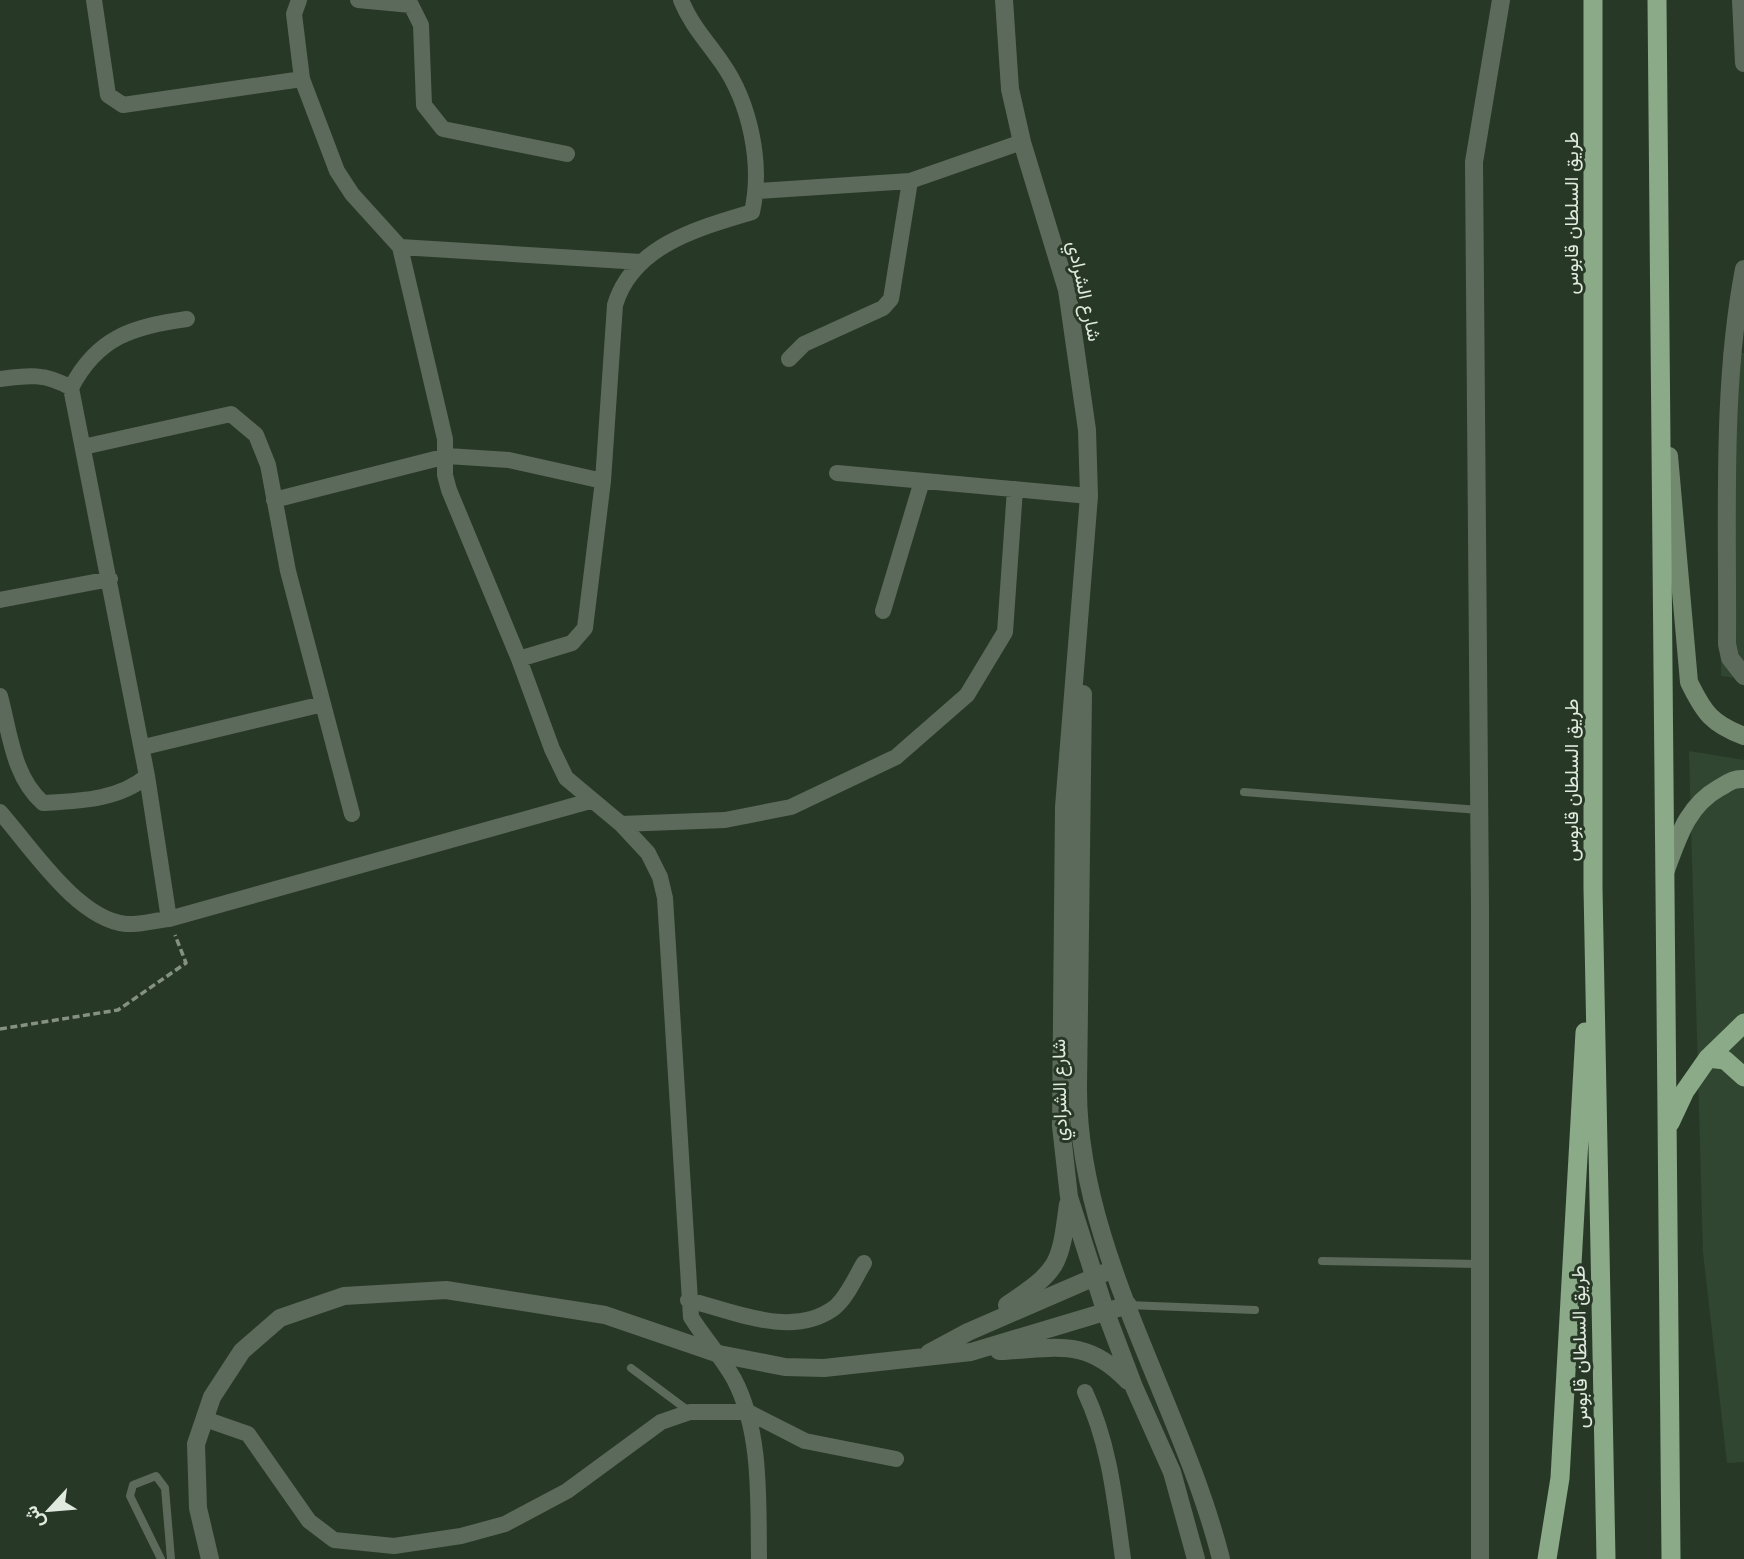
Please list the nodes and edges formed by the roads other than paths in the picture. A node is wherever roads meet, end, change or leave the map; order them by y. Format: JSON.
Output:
{"nodes":[{"id":1,"x":94,"y":0,"type":"edge"},
{"id":2,"x":299,"y":0,"type":"edge"},
{"id":3,"x":358,"y":0,"type":"edge"},
{"id":4,"x":681,"y":0,"type":"edge"},
{"id":5,"x":1004,"y":0,"type":"edge"},
{"id":6,"x":1501,"y":0,"type":"edge"},
{"id":7,"x":1593,"y":0,"type":"edge"},
{"id":8,"x":1657,"y":0,"type":"edge"},
{"id":9,"x":1741,"y":0,"type":"edge"},
{"id":10,"x":1744,"y":62,"type":"edge"},
{"id":11,"x":302,"y":79,"type":"junction"},
{"id":12,"x":1022,"y":142,"type":"junction"},
{"id":13,"x":567,"y":154,"type":"dead end"},
{"id":14,"x":911,"y":181,"type":"junction"},
{"id":15,"x":757,"y":191,"type":"junction"},
{"id":16,"x":400,"y":247,"type":"junction"},
{"id":17,"x":640,"y":262,"type":"junction"},
{"id":18,"x":1744,"y":269,"type":"edge"},
{"id":19,"x":187,"y":319,"type":"dead end"},
{"id":20,"x":1660,"y":338,"type":"junction"},
{"id":21,"x":789,"y":359,"type":"dead end"},
{"id":22,"x":1738,"y":364,"type":"edge"},
{"id":23,"x":0,"y":379,"type":"edge"},
{"id":24,"x":71,"y":388,"type":"junction"},
{"id":25,"x":83,"y":447,"type":"junction"},
{"id":26,"x":447,"y":456,"type":"junction"},
{"id":27,"x":837,"y":473,"type":"dead end"},
{"id":28,"x":603,"y":481,"type":"junction"},
{"id":29,"x":922,"y":481,"type":"junction"},
{"id":30,"x":1015,"y":489,"type":"junction"},
{"id":31,"x":1089,"y":496,"type":"junction"},
{"id":32,"x":274,"y":500,"type":"junction"},
{"id":33,"x":110,"y":579,"type":"junction"},
{"id":34,"x":1081,"y":596,"type":"junction"},
{"id":35,"x":0,"y":600,"type":"edge"},
{"id":36,"x":883,"y":611,"type":"dead end"},
{"id":37,"x":519,"y":659,"type":"junction"},
{"id":38,"x":1744,"y":676,"type":"edge"},
{"id":39,"x":0,"y":696,"type":"edge"},
{"id":40,"x":323,"y":704,"type":"junction"},
{"id":41,"x":1744,"y":736,"type":"edge"},
{"id":42,"x":144,"y":747,"type":"junction"},
{"id":43,"x":147,"y":776,"type":"junction"},
{"id":44,"x":1744,"y":779,"type":"edge"},
{"id":45,"x":1244,"y":792,"type":"dead end"},
{"id":46,"x":590,"y":801,"type":"junction"},
{"id":47,"x":1479,"y":810,"type":"junction"},
{"id":48,"x":0,"y":812,"type":"edge"},
{"id":49,"x":352,"y":814,"type":"dead end"},
{"id":50,"x":621,"y":824,"type":"junction"},
{"id":51,"x":1665,"y":873,"type":"junction"},
{"id":52,"x":1593,"y":888,"type":"junction"},
{"id":53,"x":169,"y":919,"type":"junction"},
{"id":54,"x":1744,"y":1023,"type":"edge"},
{"id":55,"x":1708,"y":1058,"type":"junction"},
{"id":56,"x":1744,"y":1077,"type":"edge"},
{"id":57,"x":1667,"y":1130,"type":"junction"},
{"id":58,"x":1069,"y":1197,"type":"junction"},
{"id":59,"x":1322,"y":1261,"type":"dead end"},
{"id":60,"x":864,"y":1263,"type":"dead end"},
{"id":61,"x":1479,"y":1264,"type":"junction"},
{"id":62,"x":1115,"y":1269,"type":"junction"},
{"id":63,"x":1093,"y":1277,"type":"junction"},
{"id":64,"x":688,"y":1300,"type":"junction"},
{"id":65,"x":1128,"y":1305,"type":"junction"},
{"id":66,"x":1255,"y":1310,"type":"dead end"},
{"id":67,"x":1106,"y":1312,"type":"junction"},
{"id":68,"x":968,"y":1332,"type":"junction"},
{"id":69,"x":971,"y":1352,"type":"junction"},
{"id":70,"x":719,"y":1354,"type":"junction"},
{"id":71,"x":923,"y":1356,"type":"junction"},
{"id":72,"x":631,"y":1368,"type":"dead end"},
{"id":73,"x":1134,"y":1387,"type":"junction"},
{"id":74,"x":1085,"y":1392,"type":"dead end"},
{"id":75,"x":690,"y":1412,"type":"junction"},
{"id":76,"x":748,"y":1412,"type":"junction"},
{"id":77,"x":205,"y":1419,"type":"junction"},
{"id":78,"x":896,"y":1458,"type":"dead end"},
{"id":79,"x":161,"y":1559,"type":"edge"},
{"id":80,"x":171,"y":1559,"type":"edge"},
{"id":81,"x":210,"y":1559,"type":"edge"},
{"id":82,"x":759,"y":1559,"type":"edge"},
{"id":83,"x":1123,"y":1559,"type":"edge"},
{"id":84,"x":1196,"y":1559,"type":"edge"},
{"id":85,"x":1221,"y":1559,"type":"edge"},
{"id":86,"x":1480,"y":1559,"type":"edge"},
{"id":87,"x":1547,"y":1559,"type":"edge"},
{"id":88,"x":1606,"y":1559,"type":"edge"},
{"id":89,"x":1671,"y":1559,"type":"edge"}],
"edges":[{"from":1,"to":11,"type":"street"},
{"from":2,"to":11,"type":"street"},
{"from":3,"to":13,"type":"street"},
{"from":4,"to":15,"type":"street"},
{"from":5,"to":12,"type":"street","name":"شارع الشرادي"},
{"from":6,"to":47,"type":"street"},
{"from":7,"to":52,"type":"highway","name":"طريق السلطان قابوس"},
{"from":8,"to":20,"type":"highway"},
{"from":9,"to":10,"type":"street"},
{"from":11,"to":16,"type":"street"},
{"from":12,"to":14,"type":"street"},
{"from":12,"to":31,"type":"street","name":"شارع الشرادي"},
{"from":14,"to":15,"type":"street"},
{"from":14,"to":21,"type":"street"},
{"from":15,"to":17,"type":"street"},
{"from":16,"to":17,"type":"street"},
{"from":16,"to":26,"type":"street"},
{"from":17,"to":28,"type":"street"},
{"from":18,"to":22,"type":"street"},
{"from":19,"to":24,"type":"street"},
{"from":20,"to":41,"type":"main road"},
{"from":20,"to":51,"type":"highway"},
{"from":22,"to":38,"type":"street"},
{"from":23,"to":24,"type":"street"},
{"from":24,"to":25,"type":"street"},
{"from":25,"to":32,"type":"street"},
{"from":25,"to":33,"type":"street"},
{"from":26,"to":28,"type":"street"},
{"from":26,"to":32,"type":"street"},
{"from":26,"to":37,"type":"street"},
{"from":27,"to":29,"type":"street"},
{"from":28,"to":37,"type":"street"},
{"from":29,"to":30,"type":"street"},
{"from":29,"to":36,"type":"street"},
{"from":30,"to":31,"type":"street"},
{"from":30,"to":50,"type":"street"},
{"from":31,"to":34,"type":"street","name":"شارع الشرادي"},
{"from":32,"to":40,"type":"street"},
{"from":33,"to":35,"type":"street"},
{"from":33,"to":42,"type":"street"},
{"from":34,"to":58,"type":"street","name":"شارع الشرادي"},
{"from":34,"to":62,"type":"street","name":"شارع الشرادي"},
{"from":37,"to":46,"type":"street"},
{"from":39,"to":43,"type":"street"},
{"from":40,"to":42,"type":"street"},
{"from":40,"to":49,"type":"street"},
{"from":42,"to":43,"type":"street"},
{"from":43,"to":53,"type":"street"},
{"from":44,"to":51,"type":"main road"},
{"from":45,"to":47,"type":"lane"},
{"from":46,"to":50,"type":"street"},
{"from":46,"to":53,"type":"street"},
{"from":47,"to":61,"type":"street"},
{"from":48,"to":53,"type":"street"},
{"from":50,"to":64,"type":"street"},
{"from":51,"to":57,"type":"highway"},
{"from":52,"to":87,"type":"highway"},
{"from":52,"to":88,"type":"highway","name":"طريق السلطان قابوس"},
{"from":54,"to":55,"type":"highway"},
{"from":55,"to":56,"type":"highway"},
{"from":55,"to":57,"type":"highway"},
{"from":57,"to":89,"type":"highway"},
{"from":58,"to":63,"type":"street","name":"شارع الشرادي"},
{"from":58,"to":68,"type":"street"},
{"from":59,"to":61,"type":"lane"},
{"from":60,"to":64,"type":"street"},
{"from":61,"to":86,"type":"street"},
{"from":62,"to":63,"type":"street"},
{"from":62,"to":65,"type":"street","name":"شارع الشرادي"},
{"from":63,"to":67,"type":"street","name":"شارع الشرادي"},
{"from":63,"to":68,"type":"street"},
{"from":64,"to":70,"type":"street"},
{"from":65,"to":66,"type":"lane"},
{"from":65,"to":67,"type":"street"},
{"from":65,"to":85,"type":"street","name":"شارع الشرادي"},
{"from":67,"to":69,"type":"street"},
{"from":67,"to":73,"type":"street","name":"شارع الشرادي"},
{"from":68,"to":71,"type":"street"},
{"from":69,"to":71,"type":"street"},
{"from":69,"to":73,"type":"street"},
{"from":70,"to":71,"type":"street"},
{"from":70,"to":76,"type":"street"},
{"from":70,"to":77,"type":"street"},
{"from":72,"to":75,"type":"lane"},
{"from":73,"to":84,"type":"street","name":"شارع الشرادي"},
{"from":74,"to":83,"type":"street"},
{"from":75,"to":76,"type":"street"},
{"from":75,"to":77,"type":"street"},
{"from":76,"to":78,"type":"street"},
{"from":76,"to":82,"type":"street"},
{"from":77,"to":81,"type":"street"},
{"from":79,"to":80,"type":"lane"}]}
